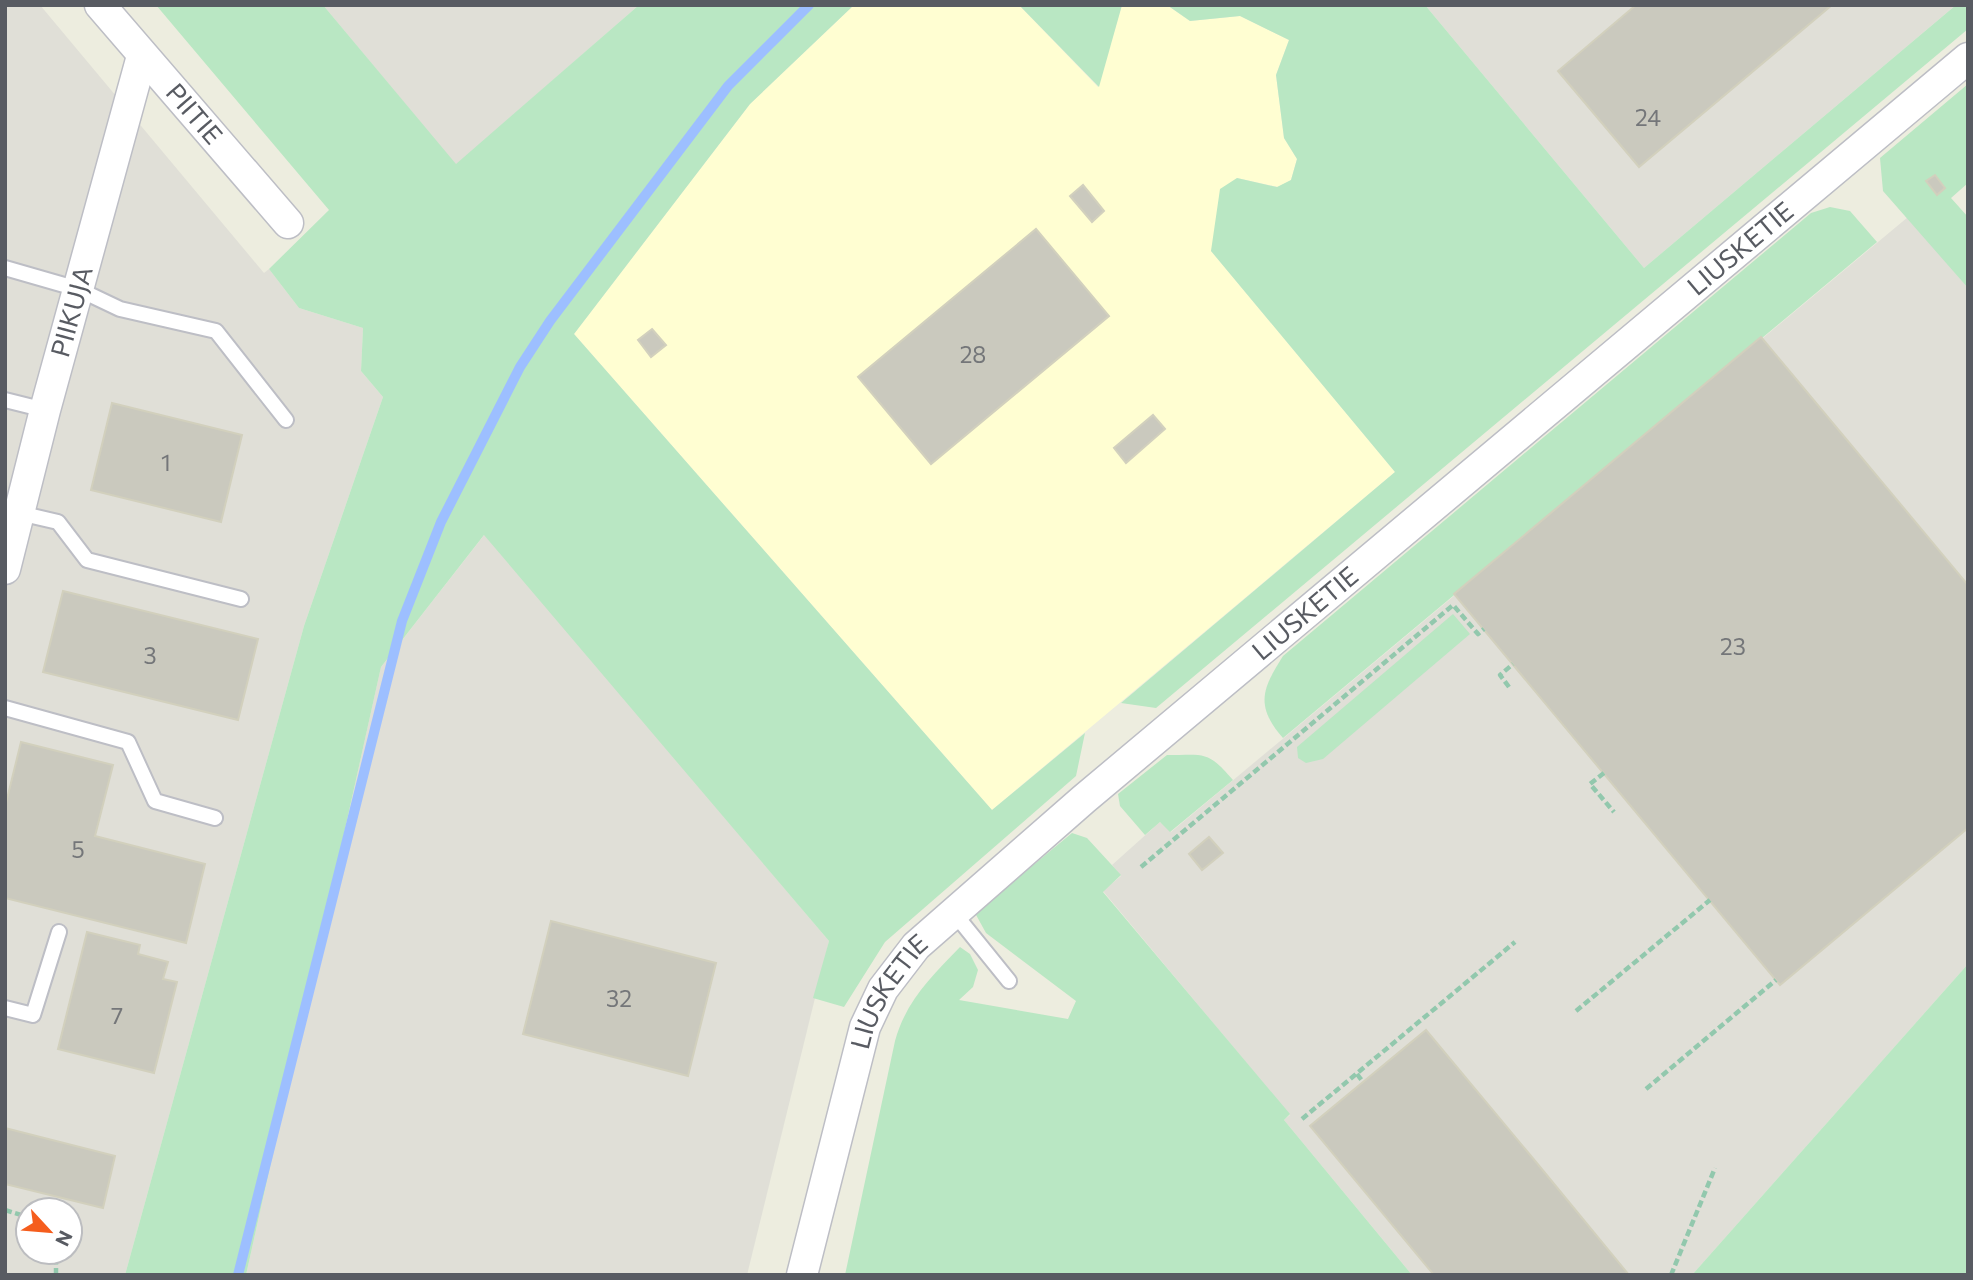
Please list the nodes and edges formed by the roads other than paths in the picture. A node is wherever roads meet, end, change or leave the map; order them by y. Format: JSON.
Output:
{"nodes":[{"id":1,"x":100,"y":5,"type":"edge"},
{"id":2,"x":142,"y":57,"type":"junction"},
{"id":3,"x":1968,"y":58,"type":"edge"},
{"id":4,"x":288,"y":223,"type":"dead end"},
{"id":5,"x":5,"y":268,"type":"edge"},
{"id":6,"x":78,"y":289,"type":"junction"},
{"id":7,"x":5,"y":400,"type":"edge"},
{"id":8,"x":45,"y":410,"type":"junction"},
{"id":9,"x":286,"y":420,"type":"dead end"},
{"id":10,"x":19,"y":513,"type":"junction"},
{"id":11,"x":5,"y":569,"type":"edge"},
{"id":12,"x":241,"y":599,"type":"dead end"},
{"id":13,"x":5,"y":708,"type":"edge"},
{"id":14,"x":215,"y":818,"type":"dead end"},
{"id":15,"x":954,"y":913,"type":"junction"},
{"id":16,"x":59,"y":932,"type":"dead end"},
{"id":17,"x":1009,"y":981,"type":"dead end"},
{"id":18,"x":5,"y":1008,"type":"edge"},
{"id":19,"x":802,"y":1275,"type":"edge"}],
"edges":[{"from":1,"to":2,"type":"street","name":"PIITIE"},
{"from":2,"to":4,"type":"street","name":"PIITIE"},
{"from":2,"to":6,"type":"street","name":"PIIKUJA"},
{"from":3,"to":15,"type":"street","name":"LIUSKETIE"},
{"from":5,"to":6,"type":"lane"},
{"from":6,"to":8,"type":"street","name":"PIIKUJA"},
{"from":6,"to":9,"type":"lane"},
{"from":7,"to":8,"type":"lane"},
{"from":8,"to":10,"type":"street","name":"PIIKUJA"},
{"from":10,"to":11,"type":"street","name":"PIIKUJA"},
{"from":10,"to":12,"type":"lane"},
{"from":13,"to":14,"type":"lane"},
{"from":15,"to":17,"type":"lane"},
{"from":15,"to":19,"type":"street","name":"LIUSKETIE"},
{"from":16,"to":18,"type":"lane"}]}
